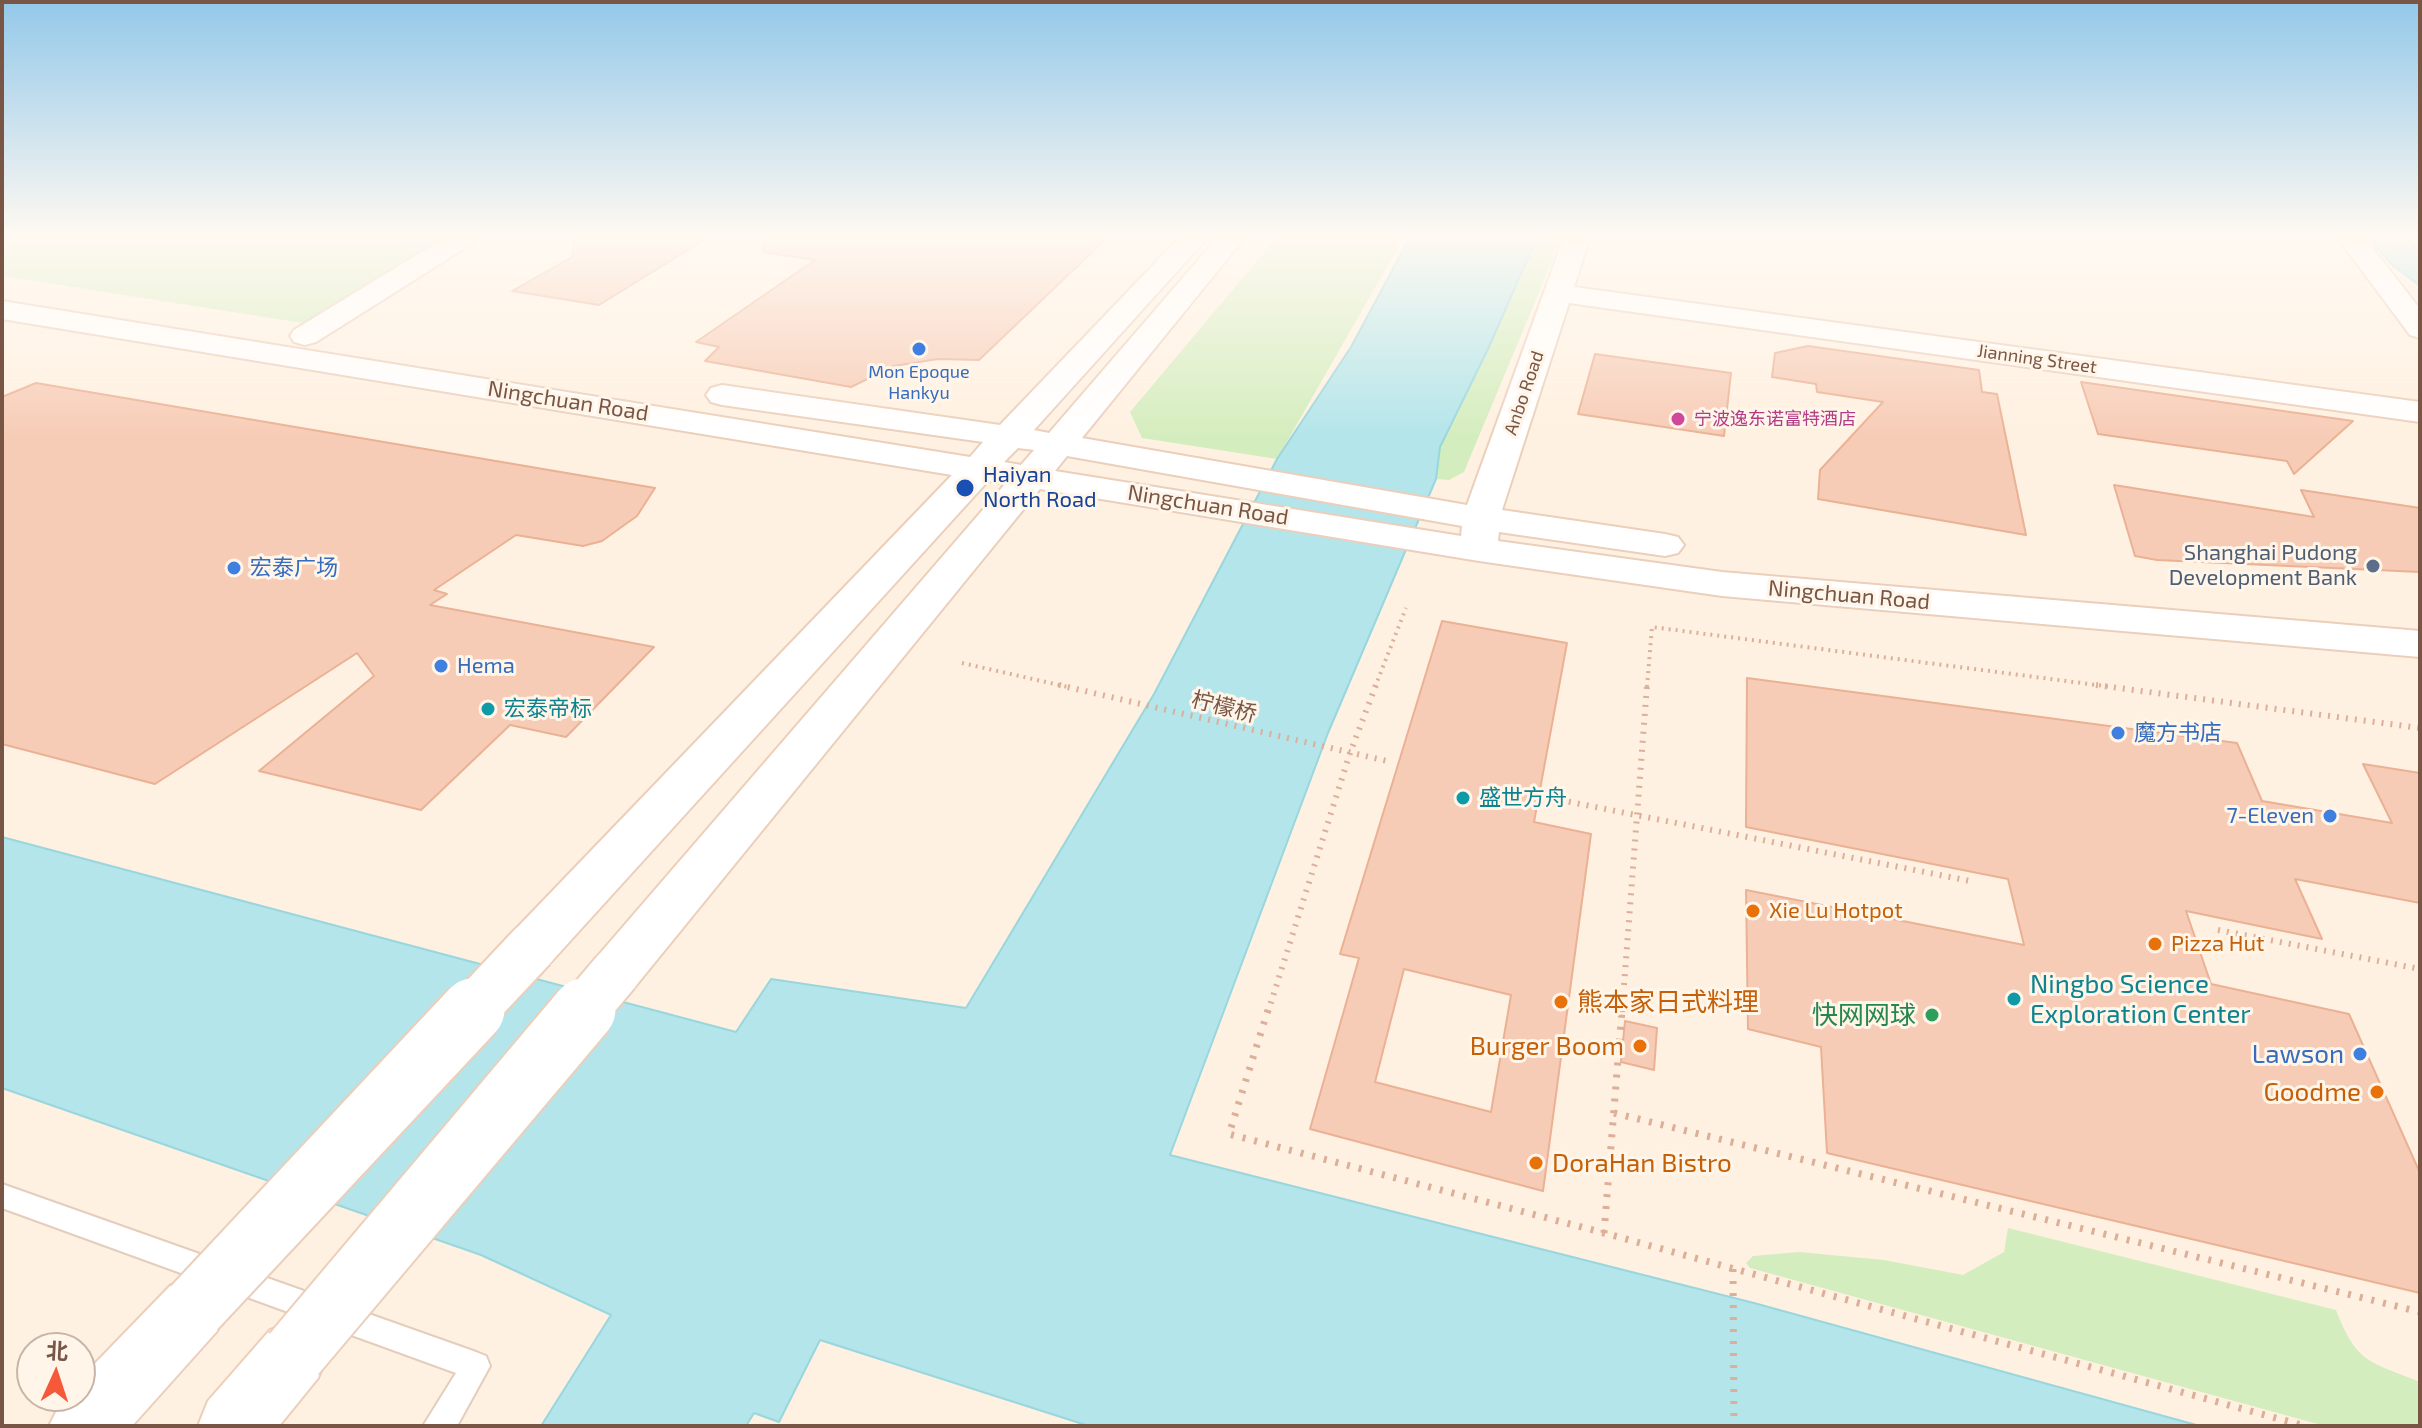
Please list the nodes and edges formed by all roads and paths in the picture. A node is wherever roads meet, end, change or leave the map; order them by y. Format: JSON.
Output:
{"nodes":[{"id":1,"x":92,"y":304,"type":"edge"},
{"id":2,"x":357,"y":304,"type":"edge"},
{"id":3,"x":1133,"y":304,"type":"edge"},
{"id":4,"x":1177,"y":304,"type":"edge"},
{"id":5,"x":1555,"y":304,"type":"edge"},
{"id":6,"x":1635,"y":304,"type":"edge"},
{"id":7,"x":2401,"y":304,"type":"edge"},
{"id":8,"x":2,"y":310,"type":"edge"},
{"id":9,"x":2420,"y":329,"type":"edge"},
{"id":10,"x":305,"y":336,"type":"junction"},
{"id":11,"x":2420,"y":412,"type":"edge"},
{"id":12,"x":1009,"y":436,"type":"junction"},
{"id":13,"x":1059,"y":445,"type":"junction"},
{"id":14,"x":981,"y":467,"type":"junction"},
{"id":15,"x":1034,"y":476,"type":"junction"},
{"id":16,"x":1480,"y":534,"type":"junction"},
{"id":17,"x":1406,"y":608,"type":"dead end"},
{"id":18,"x":2420,"y":617,"type":"edge"},
{"id":19,"x":2420,"y":644,"type":"edge"},
{"id":20,"x":962,"y":663,"type":"dead end"},
{"id":21,"x":2420,"y":728,"type":"edge"},
{"id":22,"x":1350,"y":753,"type":"junction"},
{"id":23,"x":1387,"y":761,"type":"dead end"},
{"id":24,"x":1560,"y":800,"type":"dead end"},
{"id":25,"x":1637,"y":816,"type":"junction"},
{"id":26,"x":1975,"y":882,"type":"dead end"},
{"id":27,"x":2218,"y":930,"type":"dead end"},
{"id":28,"x":2420,"y":969,"type":"edge"},
{"id":29,"x":1614,"y":1113,"type":"junction"},
{"id":30,"x":2,"y":1196,"type":"edge"},
{"id":31,"x":1604,"y":1233,"type":"junction"},
{"id":32,"x":1733,"y":1269,"type":"junction"},
{"id":33,"x":2420,"y":1312,"type":"edge"},
{"id":34,"x":84,"y":1426,"type":"edge"},
{"id":35,"x":233,"y":1426,"type":"edge"},
{"id":36,"x":437,"y":1426,"type":"edge"},
{"id":37,"x":1734,"y":1426,"type":"edge"},
{"id":38,"x":2305,"y":1426,"type":"edge"}],
"edges":[{"from":1,"to":10,"type":"main road","name":"Ningchuan Road"},
{"from":2,"to":10,"type":"main road"},
{"from":3,"to":12,"type":"main road"},
{"from":4,"to":13,"type":"main road"},
{"from":5,"to":16,"type":"main road","name":"Anbo Road"},
{"from":6,"to":11,"type":"main road","name":"Jianning Street"},
{"from":7,"to":9,"type":"main road"},
{"from":8,"to":14,"type":"main road","name":"Ningchuan Road"},
{"from":10,"to":12,"type":"main road","name":"Ningchuan Road"},
{"from":12,"to":13,"type":"main road","name":"Ningchuan Road"},
{"from":12,"to":14,"type":"main road"},
{"from":13,"to":15,"type":"main road"},
{"from":13,"to":16,"type":"main road","name":"Ningchuan Road"},
{"from":14,"to":15,"type":"main road","name":"Ningchuan Road"},
{"from":14,"to":34,"type":"main road","bridge":true},
{"from":15,"to":16,"type":"main road","name":"Ningchuan Road"},
{"from":15,"to":35,"type":"main road","bridge":true},
{"from":16,"to":18,"type":"main road","name":"Ningchuan Road"},
{"from":16,"to":19,"type":"main road","name":"Ningchuan Road"},
{"from":17,"to":22,"type":"path"},
{"from":20,"to":22,"type":"path","name":"柠檬桥"},
{"from":21,"to":25,"type":"path"},
{"from":22,"to":23,"type":"path","name":"柠檬桥"},
{"from":22,"to":31,"type":"path"},
{"from":24,"to":25,"type":"path"},
{"from":25,"to":26,"type":"path"},
{"from":25,"to":29,"type":"path"},
{"from":27,"to":28,"type":"path"},
{"from":29,"to":31,"type":"path"},
{"from":29,"to":33,"type":"path"},
{"from":30,"to":36,"type":"lane"},
{"from":31,"to":32,"type":"path"},
{"from":32,"to":37,"type":"path"},
{"from":32,"to":38,"type":"path"}]}
